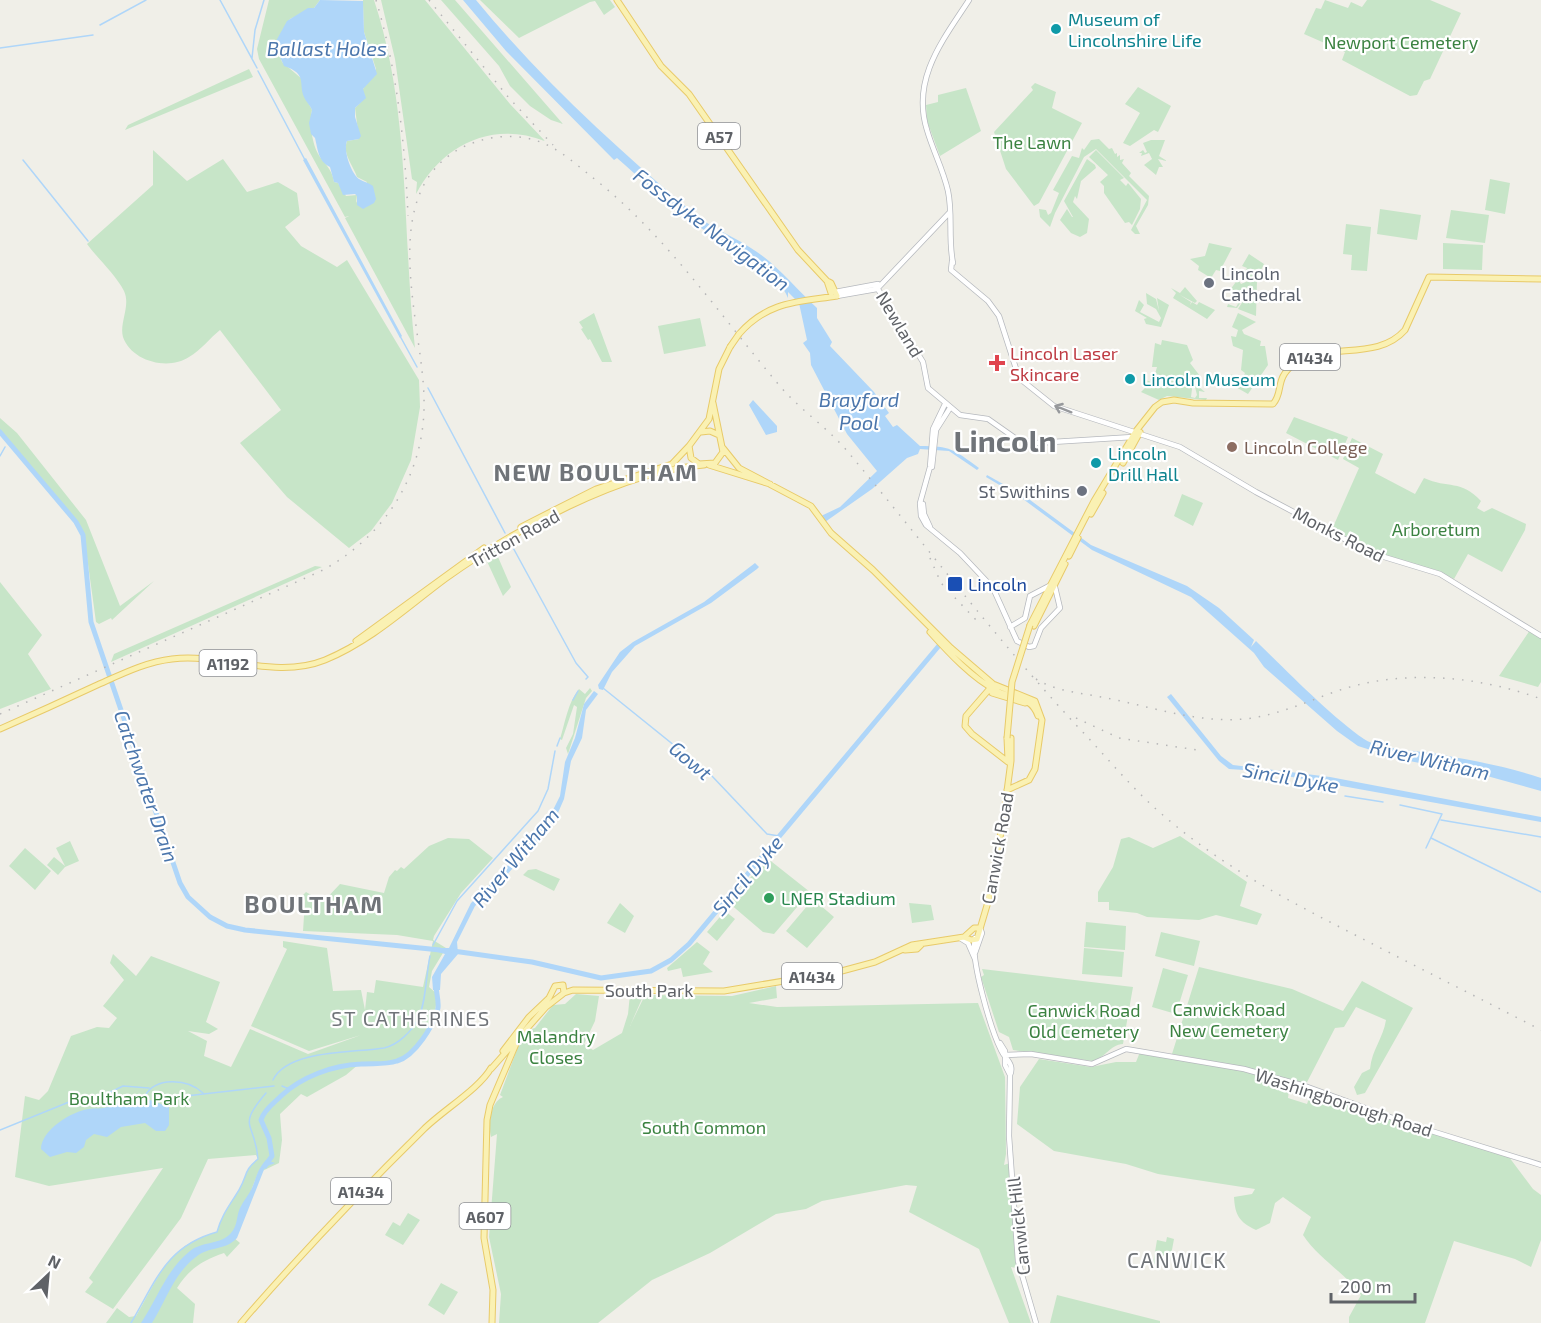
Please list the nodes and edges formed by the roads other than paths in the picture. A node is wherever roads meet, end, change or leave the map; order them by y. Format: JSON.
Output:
{"nodes":[{"id":1,"x":617,"y":0,"type":"edge"},
{"id":2,"x":969,"y":0,"type":"edge"},
{"id":3,"x":950,"y":212,"type":"junction"},
{"id":4,"x":1541,"y":279,"type":"edge"},
{"id":5,"x":829,"y":283,"type":"junction"},
{"id":6,"x":877,"y":287,"type":"junction"},
{"id":7,"x":843,"y":291,"type":"junction"},
{"id":8,"x":834,"y":295,"type":"junction"},
{"id":9,"x":820,"y":296,"type":"junction"},
{"id":10,"x":713,"y":403,"type":"junction"},
{"id":11,"x":945,"y":404,"type":"junction"},
{"id":12,"x":950,"y":408,"type":"junction"},
{"id":13,"x":701,"y":432,"type":"junction"},
{"id":14,"x":719,"y":435,"type":"junction"},
{"id":15,"x":1136,"y":435,"type":"junction"},
{"id":16,"x":933,"y":444,"type":"junction"},
{"id":17,"x":689,"y":446,"type":"junction"},
{"id":18,"x":723,"y":448,"type":"junction"},
{"id":19,"x":705,"y":465,"type":"junction"},
{"id":20,"x":771,"y":484,"type":"junction"},
{"id":21,"x":617,"y":488,"type":"junction"},
{"id":22,"x":581,"y":490,"type":"dead end"},
{"id":23,"x":586,"y":494,"type":"junction"},
{"id":24,"x":1053,"y":586,"type":"junction"},
{"id":25,"x":1030,"y":596,"type":"junction"},
{"id":26,"x":1043,"y":603,"type":"junction"},
{"id":27,"x":1060,"y":604,"type":"junction"},
{"id":28,"x":1010,"y":627,"type":"junction"},
{"id":29,"x":1541,"y":636,"type":"edge"},
{"id":30,"x":343,"y":651,"type":"junction"},
{"id":31,"x":993,"y":688,"type":"junction"},
{"id":32,"x":1040,"y":723,"type":"junction"},
{"id":33,"x":0,"y":729,"type":"edge"},
{"id":34,"x":1009,"y":738,"type":"junction"},
{"id":35,"x":1008,"y":747,"type":"junction"},
{"id":36,"x":999,"y":754,"type":"junction"},
{"id":37,"x":1009,"y":765,"type":"junction"},
{"id":38,"x":1010,"y":775,"type":"junction"},
{"id":39,"x":1019,"y":784,"type":"junction"},
{"id":40,"x":1007,"y":790,"type":"junction"},
{"id":41,"x":980,"y":928,"type":"junction"},
{"id":42,"x":962,"y":937,"type":"junction"},
{"id":43,"x":976,"y":941,"type":"junction"},
{"id":44,"x":975,"y":956,"type":"junction"},
{"id":45,"x":563,"y":991,"type":"junction"},
{"id":46,"x":516,"y":1042,"type":"junction"},
{"id":47,"x":504,"y":1052,"type":"junction"},
{"id":48,"x":1005,"y":1055,"type":"junction"},
{"id":49,"x":497,"y":1065,"type":"junction"},
{"id":50,"x":505,"y":1067,"type":"junction"},
{"id":51,"x":491,"y":1069,"type":"junction"},
{"id":52,"x":1541,"y":1165,"type":"edge"},
{"id":53,"x":241,"y":1323,"type":"edge"},
{"id":54,"x":492,"y":1323,"type":"edge"},
{"id":55,"x":1036,"y":1323,"type":"edge"}],
"edges":[{"from":1,"to":5,"type":"main road","number":"A57"},
{"from":2,"to":3,"type":"main road"},
{"from":3,"to":6,"type":"main road"},
{"from":15,"to":3,"type":"main road","name":"Monks Road","one_way":true},
{"from":4,"to":15,"type":"main road","number":"A1434"},
{"from":5,"to":7,"type":"main road"},
{"from":5,"to":8,"type":"main road"},
{"from":5,"to":9,"type":"main road"},
{"from":6,"to":7,"type":"main road"},
{"from":6,"to":8,"type":"main road"},
{"from":6,"to":11,"type":"main road","name":"Newland"},
{"from":7,"to":8,"type":"main road"},
{"from":8,"to":9,"type":"main road"},
{"from":9,"to":10,"type":"main road","bridge":true},
{"from":10,"to":13,"type":"main road"},
{"from":10,"to":14,"type":"main road"},
{"from":11,"to":12,"type":"main road","name":"Newland"},
{"from":11,"to":16,"type":"main road"},
{"from":12,"to":15,"type":"main road","name":"Newland"},
{"from":12,"to":16,"type":"main road"},
{"from":13,"to":14,"type":"main road"},
{"from":13,"to":17,"type":"main road"},
{"from":14,"to":18,"type":"main road"},
{"from":15,"to":24,"type":"main road","number":"A1434"},
{"from":15,"to":29,"type":"main road","name":"Monks Road"},
{"from":16,"to":28,"type":"main road"},
{"from":17,"to":19,"type":"main road"},
{"from":17,"to":23,"type":"main road","name":"Tritton Road","number":"A1192"},
{"from":18,"to":19,"type":"main road"},
{"from":18,"to":20,"type":"main road"},
{"from":19,"to":20,"type":"main road"},
{"from":19,"to":21,"type":"main road","name":"Tritton Road","number":"A1192"},
{"from":20,"to":31,"type":"main road"},
{"from":21,"to":23,"type":"main road"},
{"from":21,"to":30,"type":"main road","name":"Tritton Road","number":"A1192"},
{"from":22,"to":23,"type":"main road"},
{"from":23,"to":30,"type":"main road","name":"Tritton Road","number":"A1192"},
{"from":24,"to":25,"type":"main road"},
{"from":24,"to":26,"type":"main road","number":"A1434"},
{"from":24,"to":27,"type":"main road"},
{"from":25,"to":26,"type":"main road"},
{"from":25,"to":28,"type":"main road"},
{"from":26,"to":27,"type":"main road"},
{"from":26,"to":34,"type":"main road","number":"A1434","bridge":true},
{"from":27,"to":28,"type":"main road"},
{"from":30,"to":33,"type":"main road","name":"Tritton Road","number":"A1192"},
{"from":31,"to":32,"type":"main road"},
{"from":31,"to":32,"type":"main road"},
{"from":31,"to":36,"type":"main road"},
{"from":32,"to":39,"type":"main road"},
{"from":34,"to":35,"type":"main road","name":"Canwick Road","number":"A1434"},
{"from":34,"to":37,"type":"main road","name":"Canwick Road","number":"A1434"},
{"from":35,"to":36,"type":"main road"},
{"from":35,"to":37,"type":"main road","name":"Canwick Road","number":"A1434"},
{"from":36,"to":37,"type":"main road"},
{"from":37,"to":38,"type":"main road","name":"Canwick Road","number":"A1434"},
{"from":38,"to":39,"type":"main road"},
{"from":38,"to":40,"type":"main road","name":"Canwick Road","number":"A1434"},
{"from":39,"to":40,"type":"main road"},
{"from":40,"to":41,"type":"main road","name":"Canwick Road","number":"A1434"},
{"from":41,"to":42,"type":"main road","number":"A1434"},
{"from":41,"to":43,"type":"main road","number":"A1434"},
{"from":42,"to":43,"type":"main road","number":"A1434"},
{"from":42,"to":44,"type":"main road"},
{"from":42,"to":45,"type":"main road","name":"South Park","number":"A1434"},
{"from":43,"to":44,"type":"main road"},
{"from":44,"to":48,"type":"main road"},
{"from":45,"to":46,"type":"main road","number":"A1434"},
{"from":45,"to":47,"type":"main road","number":"A1434"},
{"from":46,"to":47,"type":"main road","number":"A1434"},
{"from":46,"to":50,"type":"main road","number":"A607"},
{"from":47,"to":49,"type":"main road","number":"A1434"},
{"from":47,"to":50,"type":"main road","number":"A607"},
{"from":47,"to":51,"type":"main road","number":"A1434"},
{"from":48,"to":52,"type":"main road","name":"Washingborough Road"},
{"from":48,"to":55,"type":"main road","name":"Canwick Hill"},
{"from":49,"to":50,"type":"main road"},
{"from":49,"to":51,"type":"main road","number":"A1434"},
{"from":50,"to":54,"type":"main road","number":"A607"},
{"from":51,"to":53,"type":"main road","number":"A1434"}]}
